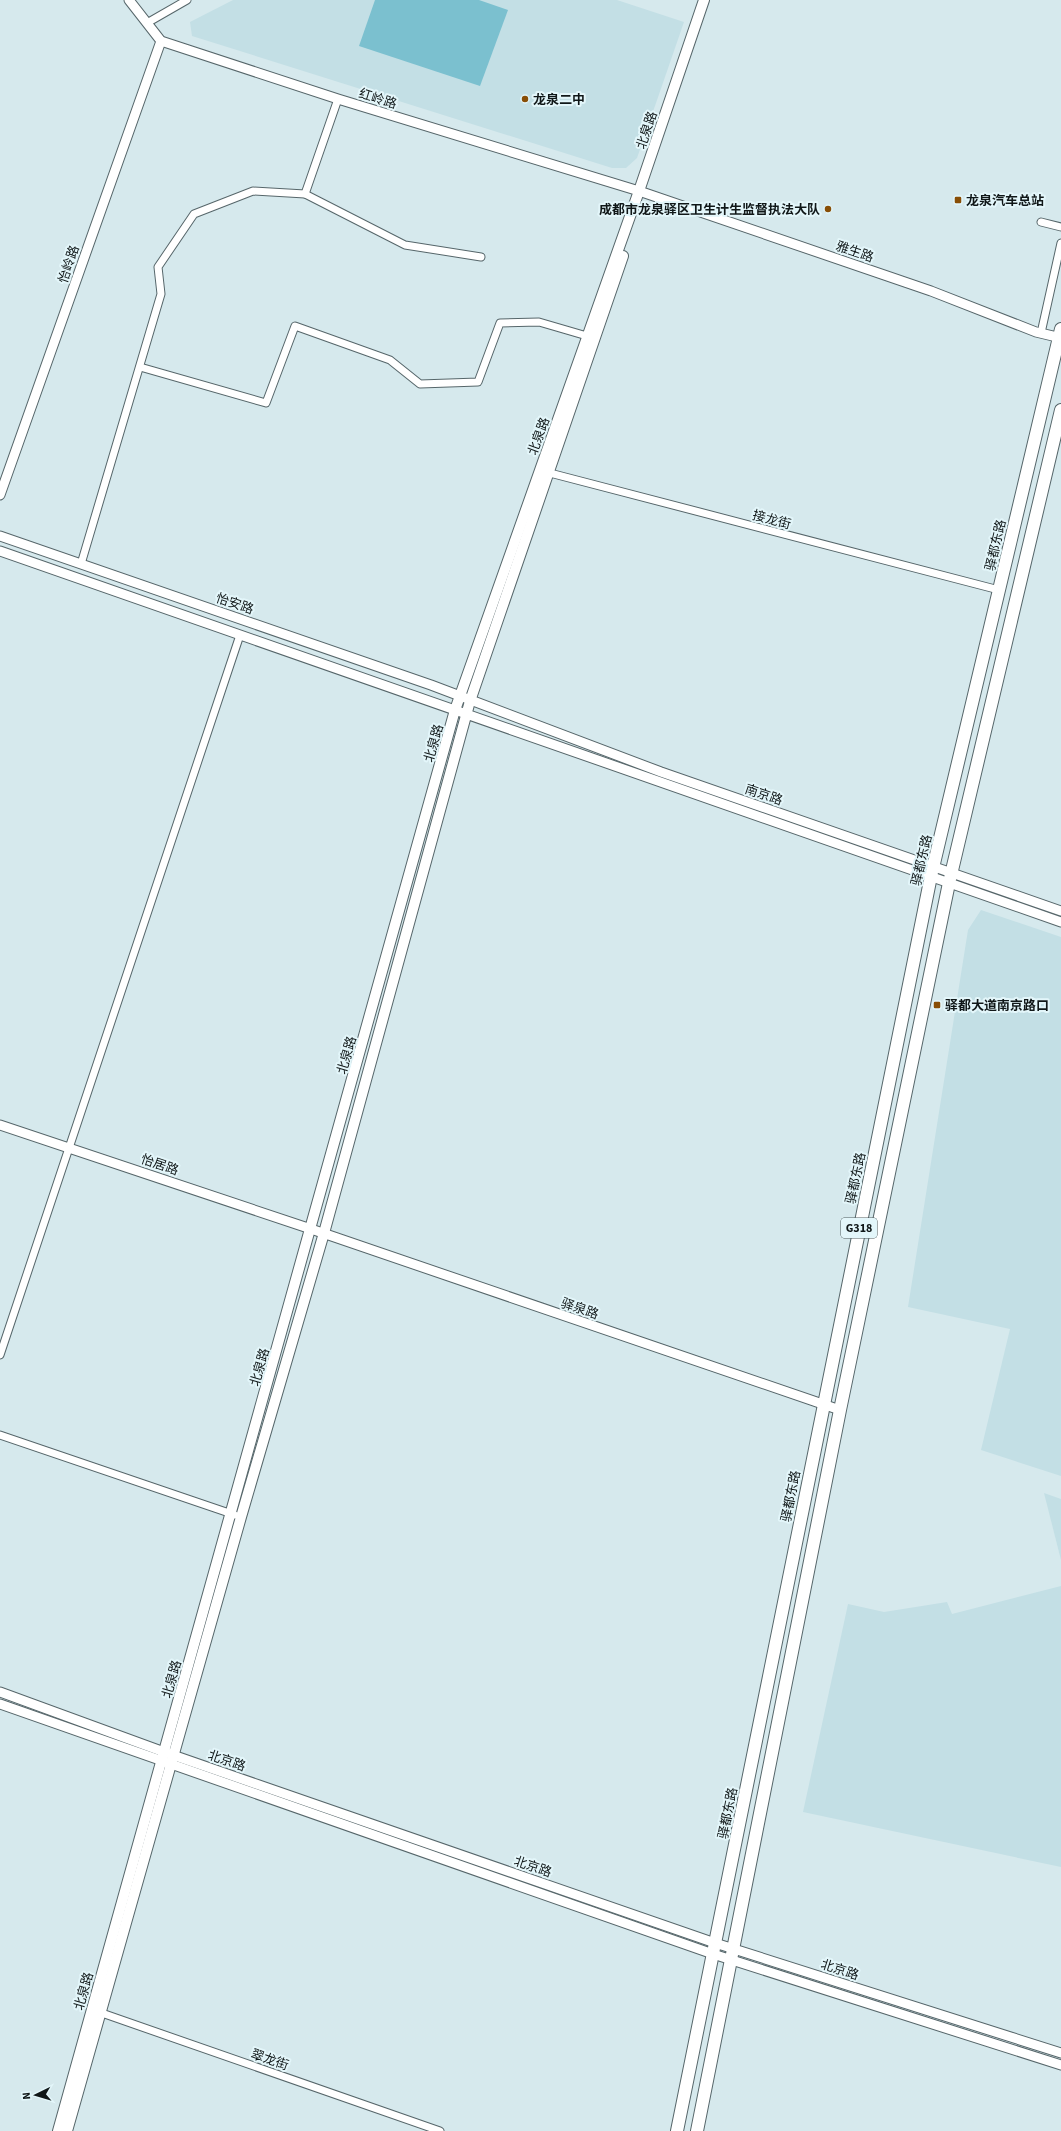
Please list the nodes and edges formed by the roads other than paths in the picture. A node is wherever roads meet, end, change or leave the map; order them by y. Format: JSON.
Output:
{"nodes":[{"id":1,"x":129,"y":0,"type":"edge"},
{"id":2,"x":187,"y":0,"type":"edge"},
{"id":3,"x":704,"y":0,"type":"edge"},
{"id":4,"x":710,"y":0,"type":"edge"},
{"id":5,"x":147,"y":23,"type":"junction"},
{"id":6,"x":161,"y":41,"type":"junction"},
{"id":7,"x":338,"y":99,"type":"junction"},
{"id":8,"x":642,"y":192,"type":"junction"},
{"id":9,"x":305,"y":194,"type":"junction"},
{"id":10,"x":1041,"y":222,"type":"dead end"},
{"id":11,"x":1061,"y":228,"type":"edge"},
{"id":12,"x":1061,"y":243,"type":"edge"},
{"id":13,"x":481,"y":257,"type":"dead end"},
{"id":14,"x":1041,"y":333,"type":"junction"},
{"id":15,"x":1060,"y":335,"type":"edge"},
{"id":16,"x":587,"y":336,"type":"junction"},
{"id":17,"x":140,"y":368,"type":"junction"},
{"id":18,"x":1061,"y":410,"type":"edge"},
{"id":19,"x":544,"y":471,"type":"junction"},
{"id":20,"x":0,"y":496,"type":"edge"},
{"id":21,"x":0,"y":536,"type":"edge"},
{"id":22,"x":0,"y":551,"type":"edge"},
{"id":23,"x":81,"y":564,"type":"junction"},
{"id":24,"x":999,"y":590,"type":"junction"},
{"id":25,"x":240,"y":635,"type":"junction"},
{"id":26,"x":465,"y":699,"type":"junction"},
{"id":27,"x":455,"y":710,"type":"junction"},
{"id":28,"x":466,"y":714,"type":"junction"},
{"id":29,"x":932,"y":872,"type":"junction"},
{"id":30,"x":950,"y":878,"type":"junction"},
{"id":31,"x":1061,"y":911,"type":"edge"},
{"id":32,"x":1061,"y":922,"type":"edge"},
{"id":33,"x":0,"y":1125,"type":"edge"},
{"id":34,"x":71,"y":1148,"type":"junction"},
{"id":35,"x":311,"y":1229,"type":"junction"},
{"id":36,"x":324,"y":1233,"type":"junction"},
{"id":37,"x":0,"y":1355,"type":"edge"},
{"id":38,"x":823,"y":1405,"type":"junction"},
{"id":39,"x":840,"y":1410,"type":"junction"},
{"id":40,"x":0,"y":1435,"type":"edge"},
{"id":41,"x":236,"y":1515,"type":"junction"},
{"id":42,"x":0,"y":1692,"type":"edge"},
{"id":43,"x":0,"y":1704,"type":"edge"},
{"id":44,"x":167,"y":1758,"type":"junction"},
{"id":45,"x":714,"y":1948,"type":"junction"},
{"id":46,"x":732,"y":1954,"type":"junction"},
{"id":47,"x":96,"y":2011,"type":"junction"},
{"id":48,"x":1061,"y":2054,"type":"edge"},
{"id":49,"x":1061,"y":2065,"type":"edge"},
{"id":50,"x":58,"y":2131,"type":"edge"},
{"id":51,"x":67,"y":2131,"type":"edge"},
{"id":52,"x":440,"y":2131,"type":"edge"},
{"id":53,"x":677,"y":2131,"type":"edge"},
{"id":54,"x":697,"y":2131,"type":"edge"}],
"edges":[{"from":1,"to":5,"type":"street"},
{"from":2,"to":5,"type":"street"},
{"from":3,"to":8,"type":"main road","name":"北泉路"},
{"from":4,"to":8,"type":"main road","name":"北泉路"},
{"from":5,"to":6,"type":"street"},
{"from":6,"to":7,"type":"street","name":"红岭路"},
{"from":6,"to":20,"type":"street","name":"怡岭路"},
{"from":7,"to":8,"type":"street","name":"红岭路"},
{"from":7,"to":9,"type":"street"},
{"from":8,"to":14,"type":"street","name":"雅生路"},
{"from":8,"to":16,"type":"main road","name":"北泉路"},
{"from":8,"to":19,"type":"main road","name":"北泉路"},
{"from":9,"to":13,"type":"street"},
{"from":9,"to":17,"type":"street"},
{"from":10,"to":11,"type":"street"},
{"from":12,"to":14,"type":"street"},
{"from":14,"to":15,"type":"street","name":"雅生路"},
{"from":15,"to":24,"type":"highway","name":"驿都东路","number":"G318"},
{"from":16,"to":17,"type":"street"},
{"from":16,"to":19,"type":"main road","name":"北泉路"},
{"from":17,"to":23,"type":"street"},
{"from":18,"to":30,"type":"highway","number":"G318"},
{"from":19,"to":24,"type":"street","name":"接龙街"},
{"from":19,"to":26,"type":"main road","name":"北泉路"},
{"from":21,"to":23,"type":"street","name":"怡安路"},
{"from":22,"to":25,"type":"street"},
{"from":23,"to":26,"type":"street","name":"怡安路"},
{"from":24,"to":29,"type":"highway","name":"驿都东路","number":"G318"},
{"from":25,"to":27,"type":"street"},
{"from":25,"to":34,"type":"street"},
{"from":26,"to":27,"type":"main road","name":"北泉路"},
{"from":26,"to":28,"type":"main road","name":"北泉路"},
{"from":26,"to":29,"type":"street","name":"南京路"},
{"from":27,"to":28,"type":"street"},
{"from":27,"to":35,"type":"main road","name":"北泉路"},
{"from":28,"to":29,"type":"street"},
{"from":28,"to":36,"type":"main road","name":"北泉路"},
{"from":29,"to":30,"type":"street","name":"南京路"},
{"from":29,"to":38,"type":"highway","name":"驿都东路","number":"G318"},
{"from":30,"to":31,"type":"street","name":"南京路"},
{"from":30,"to":32,"type":"street"},
{"from":30,"to":39,"type":"highway","number":"G318"},
{"from":33,"to":34,"type":"street","name":"怡居路"},
{"from":34,"to":35,"type":"street","name":"怡居路"},
{"from":34,"to":37,"type":"street"},
{"from":35,"to":36,"type":"street","name":"驿泉路"},
{"from":35,"to":41,"type":"main road","name":"北泉路"},
{"from":36,"to":38,"type":"street","name":"驿泉路"},
{"from":36,"to":41,"type":"main road","name":"北泉路"},
{"from":38,"to":39,"type":"street","name":"驿泉路"},
{"from":38,"to":45,"type":"highway","name":"驿都东路","number":"G318"},
{"from":39,"to":46,"type":"highway","number":"G318"},
{"from":40,"to":41,"type":"street"},
{"from":41,"to":44,"type":"main road","name":"北泉路"},
{"from":42,"to":44,"type":"street","name":"北京路"},
{"from":43,"to":44,"type":"street","name":"北京路"},
{"from":44,"to":45,"type":"street","name":"北京路"},
{"from":44,"to":47,"type":"main road","name":"北泉路"},
{"from":45,"to":46,"type":"street","name":"北京路"},
{"from":45,"to":53,"type":"highway","name":"驿都东路","number":"G318"},
{"from":46,"to":48,"type":"street","name":"北京路"},
{"from":46,"to":49,"type":"street","name":"北京路"},
{"from":46,"to":54,"type":"highway","number":"G318"},
{"from":47,"to":50,"type":"main road","name":"北泉路"},
{"from":47,"to":51,"type":"main road","name":"北泉路"},
{"from":47,"to":52,"type":"street","name":"翠龙街"}]}
